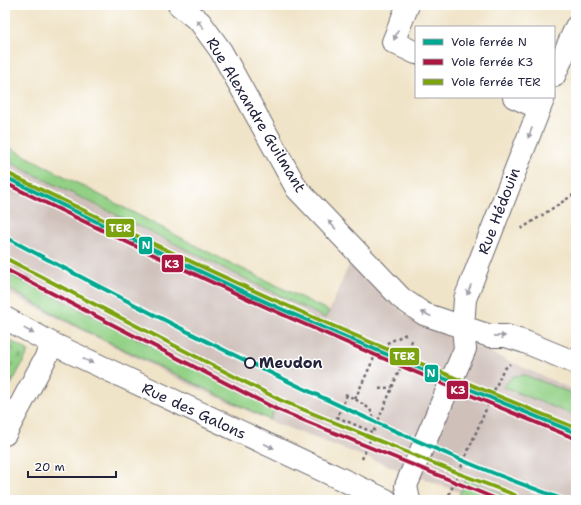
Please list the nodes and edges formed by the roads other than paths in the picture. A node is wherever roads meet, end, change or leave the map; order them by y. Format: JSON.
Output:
{"nodes":[{"id":1,"x":179,"y":5,"type":"edge"},
{"id":2,"x":408,"y":5,"type":"edge"},
{"id":3,"x":576,"y":27,"type":"edge"},
{"id":4,"x":415,"y":53,"type":"edge"},
{"id":5,"x":555,"y":74,"type":"edge"},
{"id":6,"x":519,"y":98,"type":"edge"},
{"id":7,"x":542,"y":103,"type":"edge"},
{"id":8,"x":5,"y":318,"type":"edge"},
{"id":9,"x":463,"y":327,"type":"junction"},
{"id":10,"x":53,"y":344,"type":"junction"},
{"id":11,"x":576,"y":363,"type":"edge"},
{"id":12,"x":5,"y":434,"type":"edge"},
{"id":13,"x":408,"y":491,"type":"edge"},
{"id":14,"x":386,"y":500,"type":"edge"}],
"edges":[{"from":9,"to":1,"type":"street","name":"Rue Alexandre Guilmant","one_way":true},
{"from":2,"to":4,"type":"street","one_way":true},
{"from":3,"to":5,"type":"street"},
{"from":6,"to":7,"type":"street"},
{"from":7,"to":9,"type":"street","name":"Rue Hédouin","one_way":true},
{"from":8,"to":10,"type":"street","name":"Rue des Galons","one_way":true},
{"from":9,"to":11,"type":"street","name":"Rue Alexandre Guilmant","one_way":true},
{"from":9,"to":13,"type":"street","name":"Rue Hédouin"},
{"from":10,"to":12,"type":"street"},
{"from":10,"to":14,"type":"street","name":"Rue des Galons","one_way":true}]}
